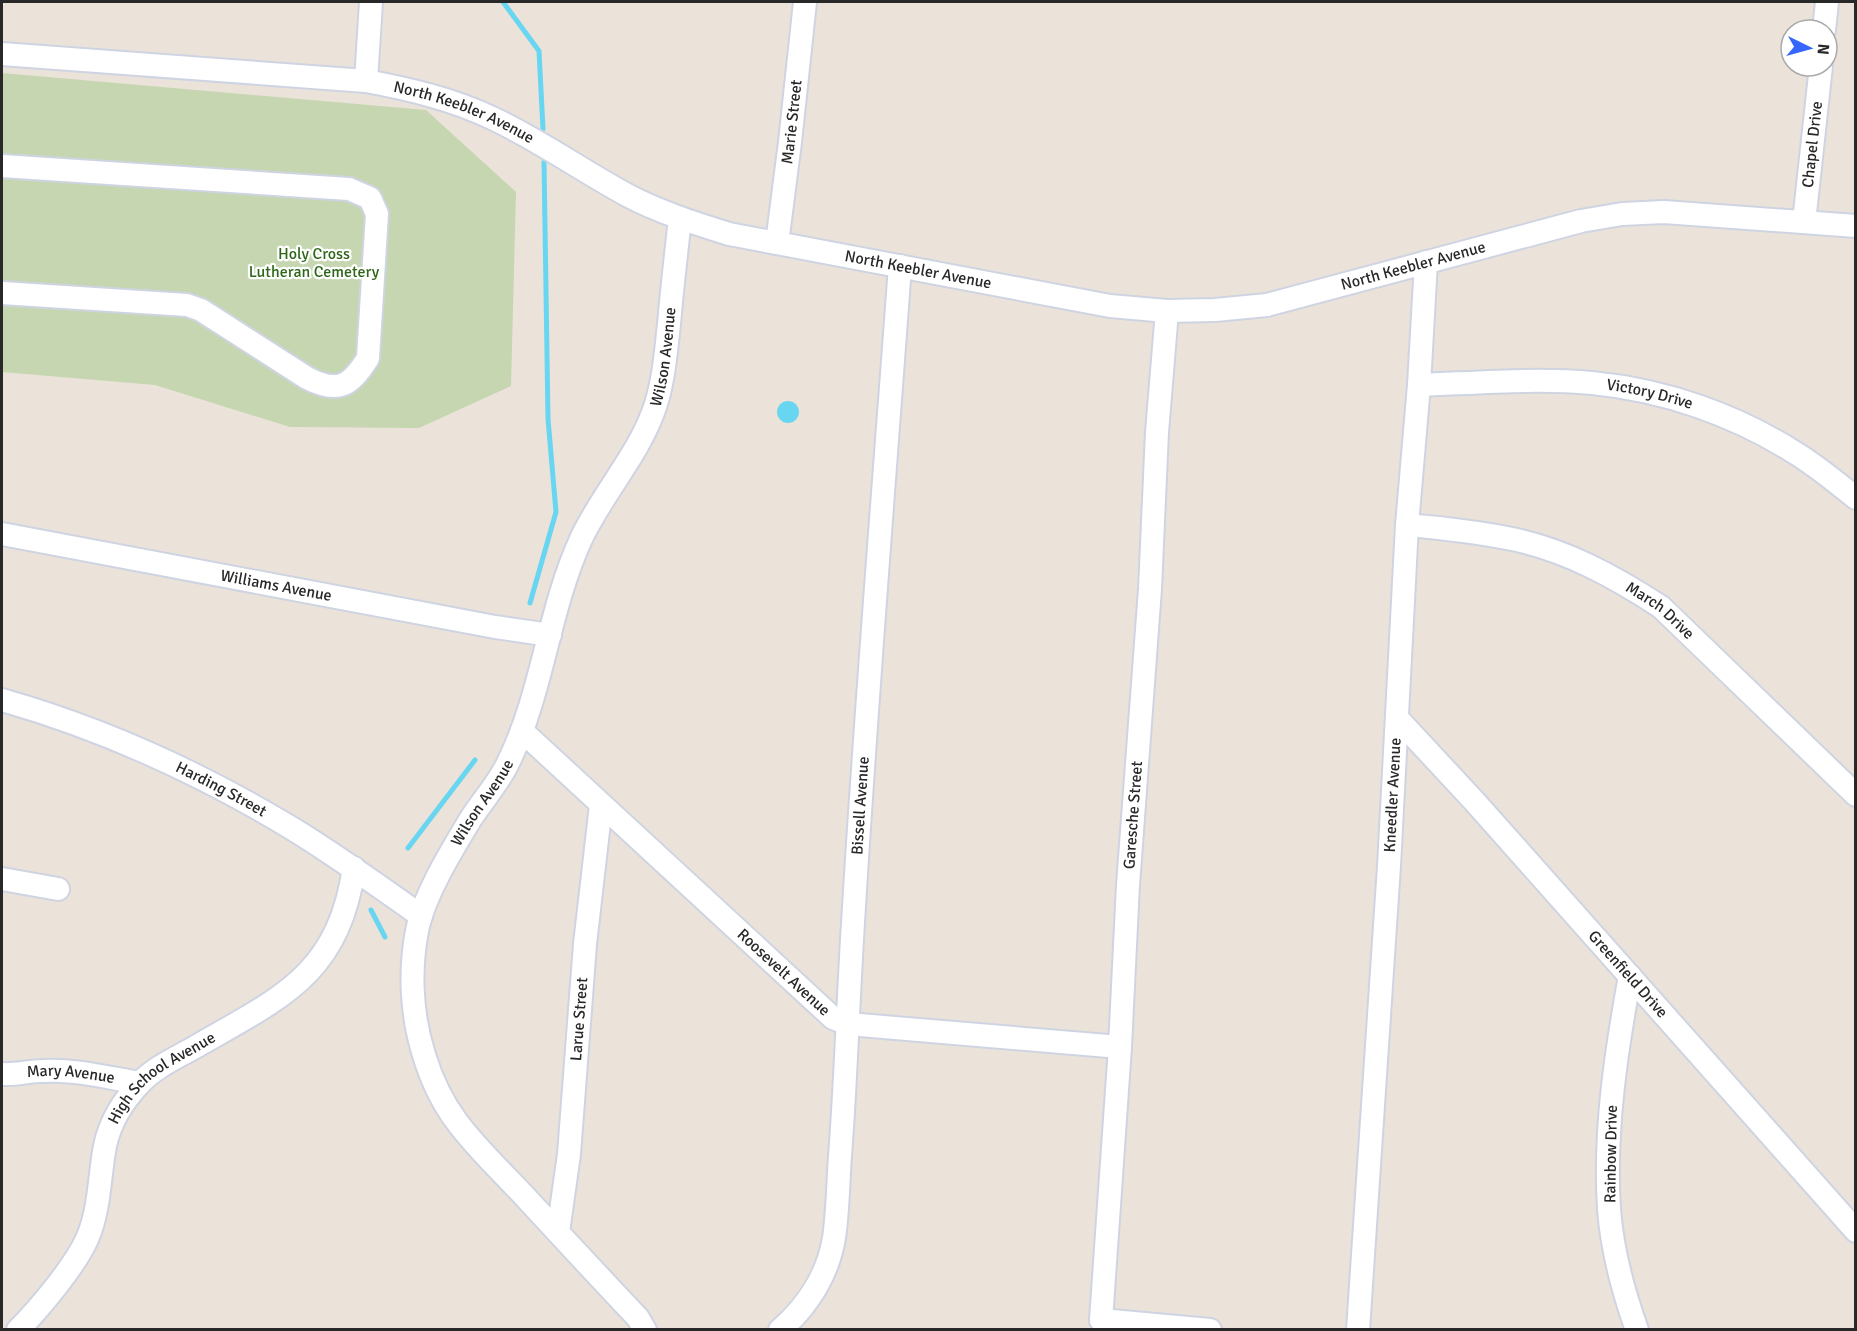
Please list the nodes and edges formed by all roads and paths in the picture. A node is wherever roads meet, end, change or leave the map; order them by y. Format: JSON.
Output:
{"nodes":[{"id":1,"x":371,"y":2,"type":"edge"},
{"id":2,"x":805,"y":2,"type":"edge"},
{"id":3,"x":1827,"y":2,"type":"edge"},
{"id":4,"x":1825,"y":18,"type":"edge"},
{"id":5,"x":2,"y":54,"type":"edge"},
{"id":6,"x":1820,"y":78,"type":"edge"},
{"id":7,"x":366,"y":81,"type":"junction"},
{"id":8,"x":2,"y":166,"type":"edge"},
{"id":9,"x":680,"y":219,"type":"junction"},
{"id":10,"x":1804,"y":222,"type":"junction"},
{"id":11,"x":1856,"y":226,"type":"edge"},
{"id":12,"x":777,"y":243,"type":"junction"},
{"id":13,"x":1426,"y":262,"type":"junction"},
{"id":14,"x":900,"y":266,"type":"junction"},
{"id":15,"x":2,"y":293,"type":"edge"},
{"id":16,"x":1167,"y":311,"type":"junction"},
{"id":17,"x":1419,"y":384,"type":"junction"},
{"id":18,"x":1856,"y":498,"type":"edge"},
{"id":19,"x":1407,"y":525,"type":"junction"},
{"id":20,"x":2,"y":534,"type":"edge"},
{"id":21,"x":550,"y":635,"type":"junction"},
{"id":22,"x":2,"y":700,"type":"edge"},
{"id":23,"x":1397,"y":718,"type":"junction"},
{"id":24,"x":522,"y":731,"type":"junction"},
{"id":25,"x":1856,"y":795,"type":"edge"},
{"id":26,"x":601,"y":805,"type":"junction"},
{"id":27,"x":354,"y":868,"type":"junction"},
{"id":28,"x":2,"y":879,"type":"edge"},
{"id":29,"x":58,"y":889,"type":"dead end"},
{"id":30,"x":421,"y":916,"type":"junction"},
{"id":31,"x":1630,"y":976,"type":"junction"},
{"id":32,"x":848,"y":1023,"type":"junction"},
{"id":33,"x":1120,"y":1047,"type":"junction"},
{"id":34,"x":2,"y":1074,"type":"edge"},
{"id":35,"x":140,"y":1083,"type":"junction"},
{"id":36,"x":558,"y":1232,"type":"junction"},
{"id":37,"x":1856,"y":1232,"type":"edge"},
{"id":38,"x":1097,"y":1325,"type":"edge"},
{"id":39,"x":18,"y":1329,"type":"edge"},
{"id":40,"x":645,"y":1329,"type":"edge"},
{"id":41,"x":780,"y":1329,"type":"edge"},
{"id":42,"x":1210,"y":1329,"type":"edge"},
{"id":43,"x":1358,"y":1329,"type":"edge"},
{"id":44,"x":1637,"y":1329,"type":"edge"}],
"edges":[{"from":1,"to":7,"type":"street"},
{"from":2,"to":12,"type":"street","name":"Marie Street"},
{"from":3,"to":4,"type":"street"},
{"from":5,"to":7,"type":"street","name":"North Keebler Avenue"},
{"from":6,"to":10,"type":"street","name":"Chapel Drive"},
{"from":7,"to":9,"type":"street","name":"North Keebler Avenue"},
{"from":8,"to":15,"type":"street"},
{"from":9,"to":12,"type":"street","name":"North Keebler Avenue"},
{"from":9,"to":21,"type":"street","name":"Wilson Avenue"},
{"from":10,"to":11,"type":"street","name":"North Keebler Avenue"},
{"from":10,"to":13,"type":"street","name":"North Keebler Avenue"},
{"from":12,"to":14,"type":"street","name":"North Keebler Avenue"},
{"from":13,"to":16,"type":"street","name":"North Keebler Avenue"},
{"from":13,"to":17,"type":"street","name":"Kneedler Avenue"},
{"from":14,"to":16,"type":"street","name":"North Keebler Avenue"},
{"from":14,"to":32,"type":"street","name":"Bissell Avenue"},
{"from":16,"to":33,"type":"street","name":"Garesche Street"},
{"from":17,"to":18,"type":"street","name":"Victory Drive"},
{"from":17,"to":19,"type":"street","name":"Kneedler Avenue"},
{"from":19,"to":23,"type":"street","name":"Kneedler Avenue"},
{"from":19,"to":25,"type":"street","name":"March Drive"},
{"from":20,"to":21,"type":"street","name":"Williams Avenue"},
{"from":21,"to":24,"type":"street","name":"Wilson Avenue"},
{"from":22,"to":27,"type":"street","name":"Harding Street"},
{"from":23,"to":31,"type":"street","name":"Greenfield Drive"},
{"from":23,"to":43,"type":"street","name":"Kneedler Avenue"},
{"from":24,"to":26,"type":"street","name":"Roosevelt Avenue"},
{"from":24,"to":30,"type":"street","name":"Wilson Avenue"},
{"from":26,"to":32,"type":"street","name":"Roosevelt Avenue"},
{"from":26,"to":36,"type":"street","name":"Larue Street"},
{"from":27,"to":30,"type":"street","name":"Harding Street"},
{"from":27,"to":35,"type":"street","name":"High School Avenue"},
{"from":28,"to":29,"type":"street"},
{"from":30,"to":36,"type":"street","name":"Wilson Avenue"},
{"from":31,"to":37,"type":"street","name":"Greenfield Drive"},
{"from":31,"to":44,"type":"street","name":"Rainbow Drive"},
{"from":32,"to":33,"type":"street","name":"Roosevelt Avenue"},
{"from":32,"to":41,"type":"street","name":"Bissell Avenue"},
{"from":33,"to":38,"type":"street","name":"Garesche Street"},
{"from":34,"to":35,"type":"street","name":"Mary Avenue"},
{"from":35,"to":39,"type":"street","name":"High School Avenue"},
{"from":36,"to":40,"type":"street","name":"Wilson Avenue"},
{"from":38,"to":42,"type":"street"}]}
